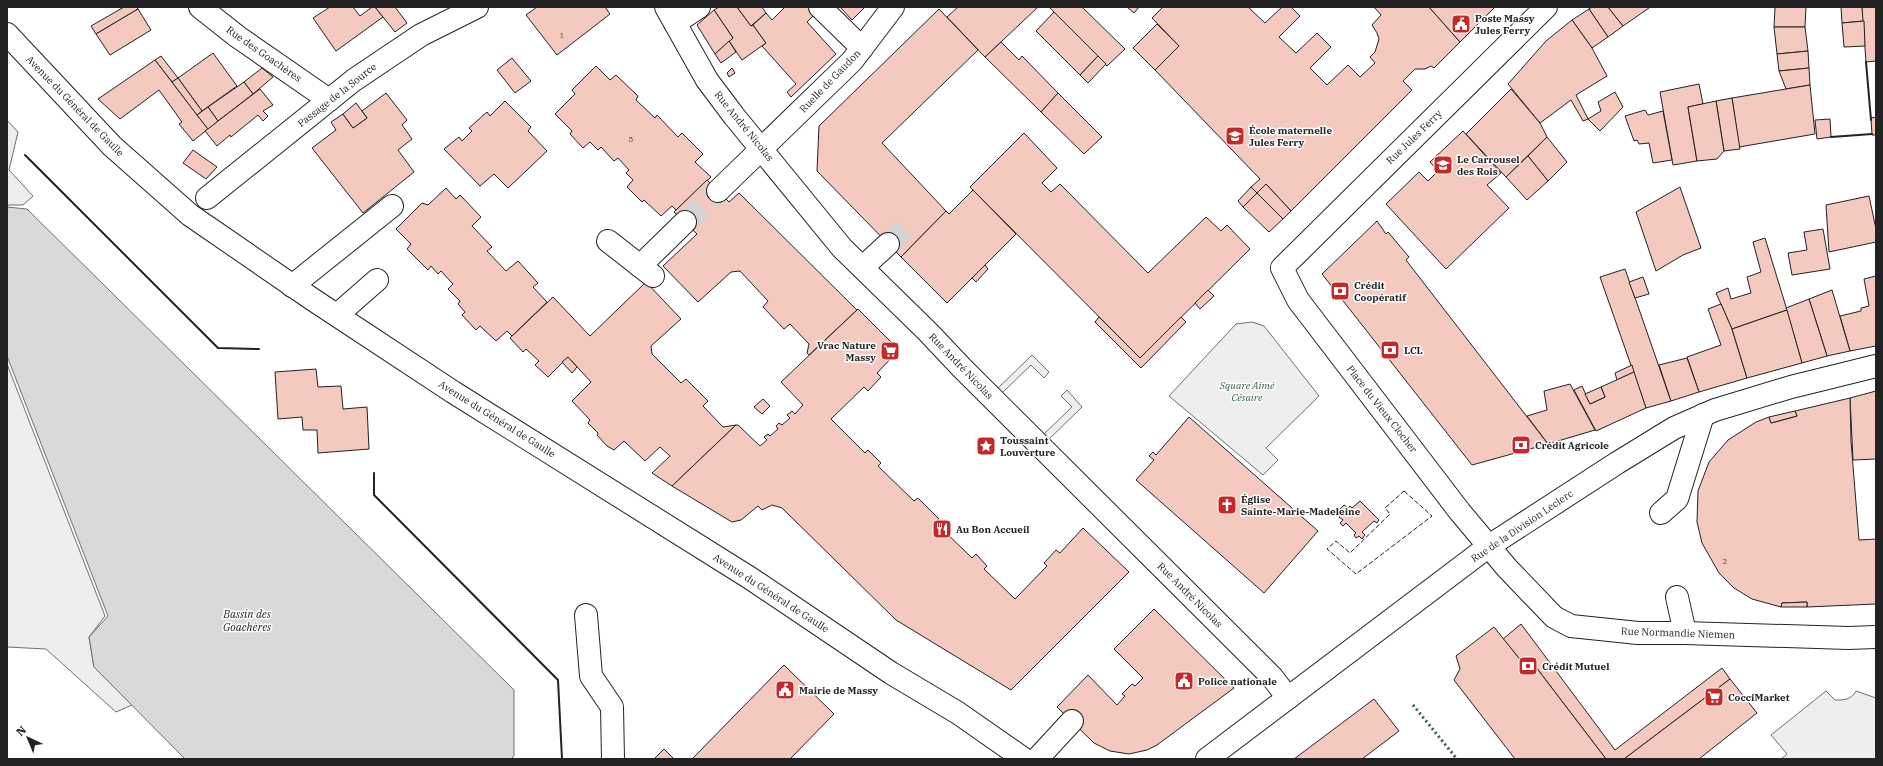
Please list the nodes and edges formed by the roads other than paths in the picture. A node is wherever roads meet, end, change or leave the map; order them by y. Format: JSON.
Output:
{"nodes":[{"id":1,"x":200,"y":7,"type":"edge"},
{"id":2,"x":477,"y":7,"type":"edge"},
{"id":3,"x":699,"y":7,"type":"edge"},
{"id":4,"x":820,"y":7,"type":"edge"},
{"id":5,"x":893,"y":7,"type":"edge"},
{"id":6,"x":1546,"y":7,"type":"edge"},
{"id":7,"x":671,"y":15,"type":"edge"},
{"id":8,"x":7,"y":34,"type":"edge"},
{"id":9,"x":862,"y":48,"type":"junction"},
{"id":10,"x":329,"y":100,"type":"junction"},
{"id":11,"x":762,"y":150,"type":"junction"},
{"id":12,"x":718,"y":191,"type":"tunnel mouth"},
{"id":13,"x":207,"y":198,"type":"dead end"},
{"id":14,"x":392,"y":206,"type":"dead end"},
{"id":15,"x":685,"y":222,"type":"tunnel mouth"},
{"id":16,"x":608,"y":241,"type":"dead end"},
{"id":17,"x":888,"y":244,"type":"tunnel mouth"},
{"id":18,"x":863,"y":267,"type":"junction"},
{"id":19,"x":1282,"y":268,"type":"joint"},
{"id":20,"x":378,"y":280,"type":"dead end"},
{"id":21,"x":292,"y":286,"type":"junction"},
{"id":22,"x":337,"y":315,"type":"junction"},
{"id":23,"x":1876,"y":366,"type":"edge"},
{"id":24,"x":1703,"y":415,"type":"junction"},
{"id":25,"x":1661,"y":513,"type":"dead end"},
{"id":26,"x":1489,"y":546,"type":"junction"},
{"id":27,"x":1677,"y":597,"type":"dead end"},
{"id":28,"x":586,"y":615,"type":"dead end"},
{"id":29,"x":1685,"y":633,"type":"junction"},
{"id":30,"x":1876,"y":637,"type":"edge"},
{"id":31,"x":1288,"y":698,"type":"junction"},
{"id":32,"x":1072,"y":721,"type":"dead end"},
{"id":33,"x":613,"y":759,"type":"edge"},
{"id":34,"x":1024,"y":759,"type":"edge"},
{"id":35,"x":1037,"y":759,"type":"edge"},
{"id":36,"x":1206,"y":759,"type":"edge"}],
"edges":[{"from":1,"to":10,"type":"street","name":"Rue des Goachères"},
{"from":2,"to":10,"type":"street","name":"Passage de la Source"},
{"from":3,"to":7,"type":"street"},
{"from":4,"to":9,"type":"street"},
{"from":5,"to":9,"type":"street","name":"Ruelle de Gaudon"},
{"from":6,"to":19,"type":"street","name":"Rue Jules Ferry"},
{"from":7,"to":11,"type":"street","name":"Rue André Nicolas"},
{"from":8,"to":21,"type":"street","name":"Avenue du Général de Gaulle"},
{"from":9,"to":11,"type":"street","name":"Ruelle de Gaudon"},
{"from":10,"to":13,"type":"street","name":"Passage de la Source"},
{"from":11,"to":12,"type":"street","name":"Ruelle de Gaudon"},
{"from":11,"to":18,"type":"street","name":"Rue André Nicolas"},
{"from":14,"to":21,"type":"street"},
{"from":15,"to":16,"type":"street"},
{"from":17,"to":18,"type":"street"},
{"from":18,"to":31,"type":"street","name":"Rue André Nicolas"},
{"from":19,"to":26,"type":"street","name":"Place du Vieux Clocher"},
{"from":20,"to":22,"type":"street"},
{"from":21,"to":22,"type":"street","name":"Avenue du Général de Gaulle"},
{"from":22,"to":34,"type":"street","name":"Avenue du Général de Gaulle"},
{"from":23,"to":24,"type":"street","name":"Rue de la Division Leclerc"},
{"from":24,"to":25,"type":"street"},
{"from":24,"to":26,"type":"street","name":"Rue de la Division Leclerc"},
{"from":26,"to":29,"type":"street","name":"Rue Normandie Niemen"},
{"from":26,"to":31,"type":"street","name":"Rue de la Division Leclerc"},
{"from":27,"to":29,"type":"street"},
{"from":28,"to":33,"type":"street"},
{"from":29,"to":30,"type":"street","name":"Rue Normandie Niemen"},
{"from":31,"to":36,"type":"street","name":"Rue de la Division Leclerc"},
{"from":32,"to":35,"type":"street"}]}
